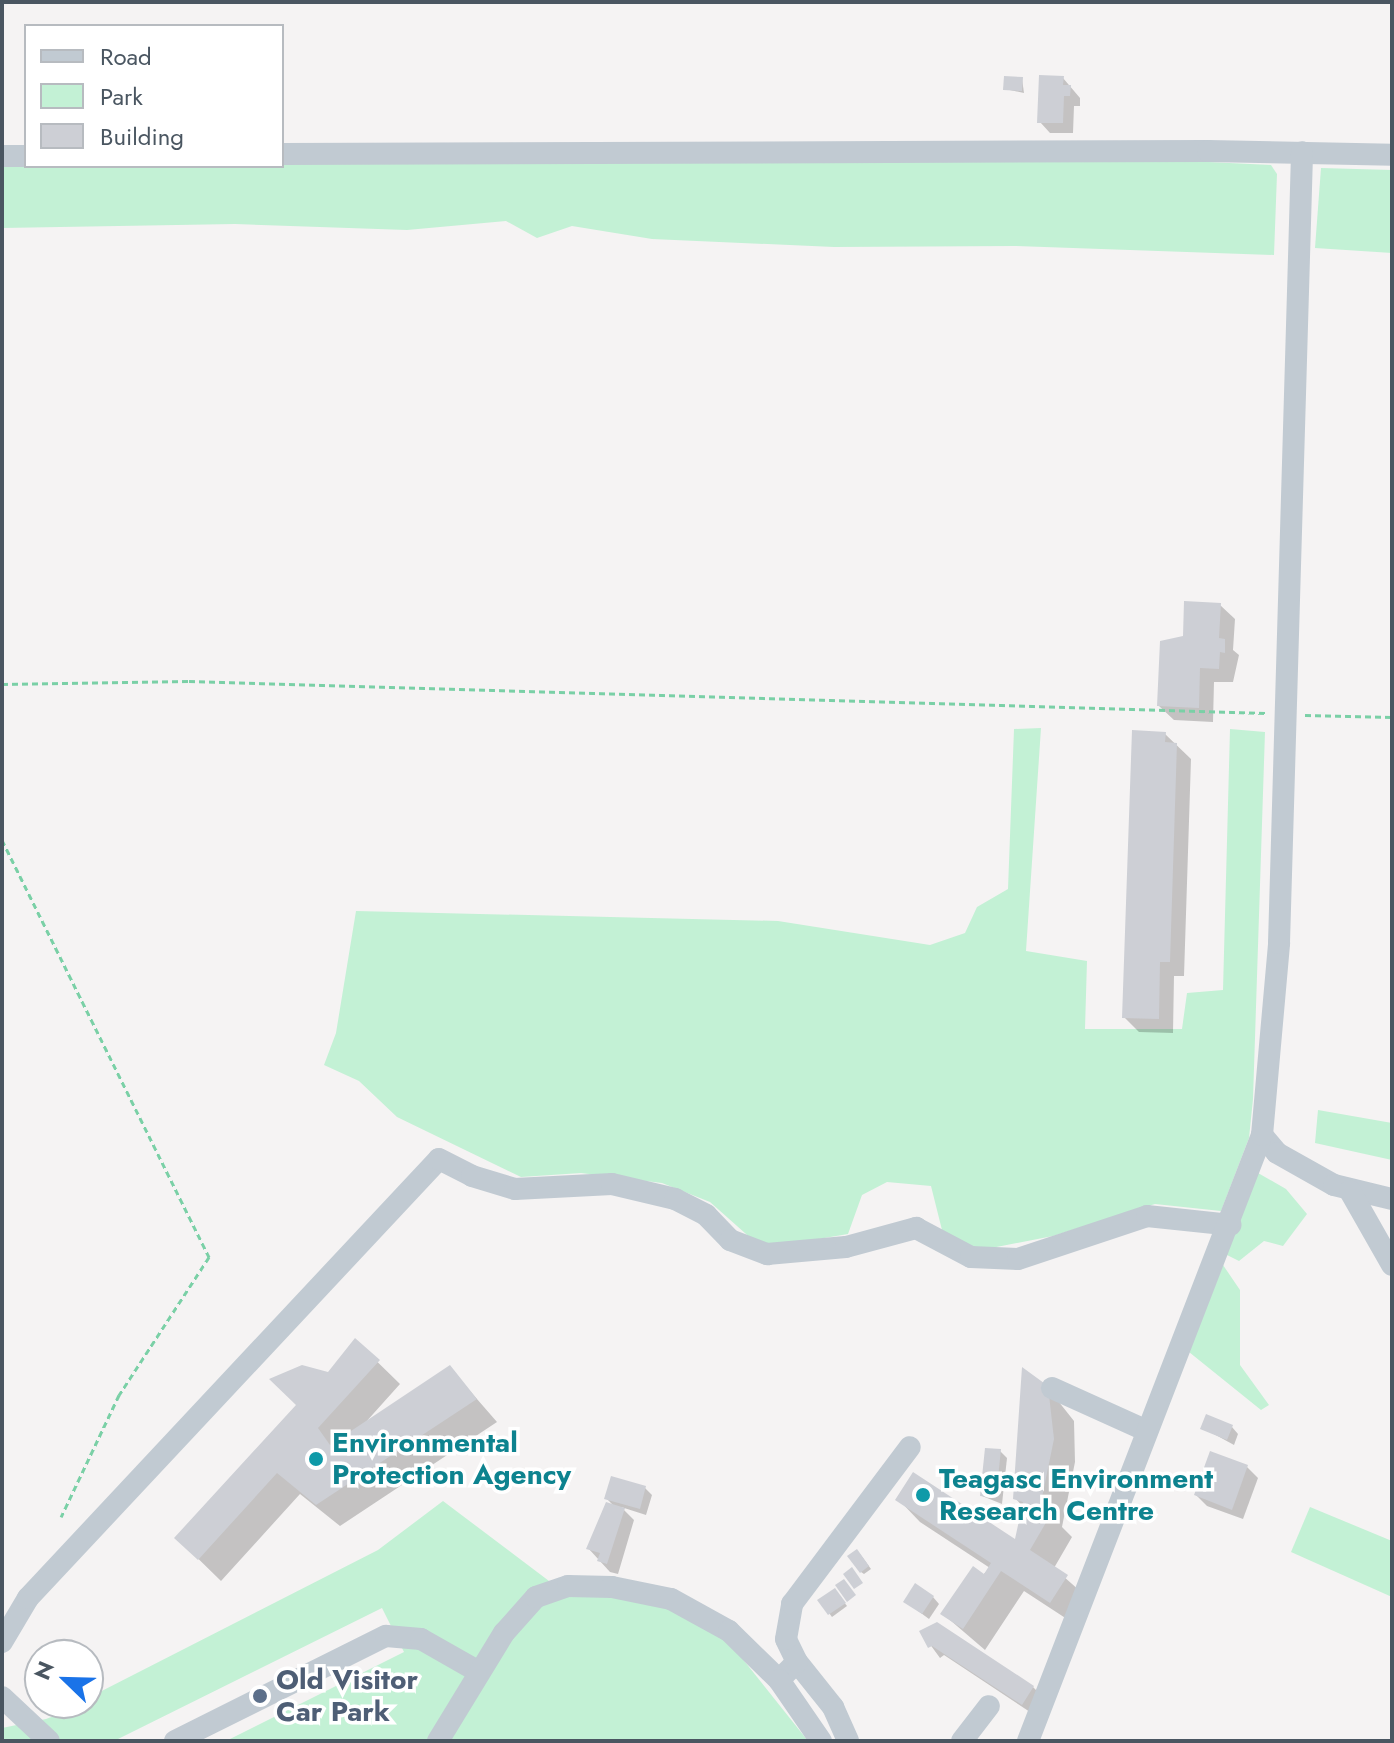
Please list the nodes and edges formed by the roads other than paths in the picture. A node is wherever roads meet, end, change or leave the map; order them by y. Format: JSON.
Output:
{"nodes":[{"id":1,"x":1302,"y":152,"type":"junction"},
{"id":2,"x":284,"y":154,"type":"edge"},
{"id":3,"x":1392,"y":155,"type":"edge"},
{"id":4,"x":2,"y":156,"type":"edge"},
{"id":5,"x":24,"y":156,"type":"edge"},
{"id":6,"x":1262,"y":1135,"type":"junction"},
{"id":7,"x":1350,"y":1191,"type":"junction"},
{"id":8,"x":1392,"y":1199,"type":"edge"},
{"id":9,"x":1231,"y":1225,"type":"junction"},
{"id":10,"x":1392,"y":1265,"type":"edge"},
{"id":11,"x":1052,"y":1388,"type":"dead end"},
{"id":12,"x":1145,"y":1430,"type":"junction"},
{"id":13,"x":910,"y":1447,"type":"dead end"},
{"id":14,"x":2,"y":1642,"type":"edge"},
{"id":15,"x":797,"y":1662,"type":"junction"},
{"id":16,"x":479,"y":1672,"type":"junction"},
{"id":17,"x":779,"y":1680,"type":"junction"},
{"id":18,"x":2,"y":1697,"type":"edge"},
{"id":19,"x":989,"y":1706,"type":"dead end"},
{"id":20,"x":49,"y":1741,"type":"edge"},
{"id":21,"x":175,"y":1741,"type":"edge"},
{"id":22,"x":438,"y":1741,"type":"edge"},
{"id":23,"x":821,"y":1741,"type":"edge"},
{"id":24,"x":848,"y":1741,"type":"edge"},
{"id":25,"x":962,"y":1741,"type":"edge"},
{"id":26,"x":1028,"y":1741,"type":"edge"}],
"edges":[{"from":1,"to":2,"type":"street"},
{"from":1,"to":3,"type":"street"},
{"from":1,"to":6,"type":"street"},
{"from":4,"to":5,"type":"street"},
{"from":6,"to":7,"type":"street"},
{"from":6,"to":9,"type":"street"},
{"from":7,"to":8,"type":"street"},
{"from":7,"to":10,"type":"street"},
{"from":9,"to":12,"type":"street"},
{"from":9,"to":14,"type":"street"},
{"from":11,"to":12,"type":"street"},
{"from":12,"to":26,"type":"street"},
{"from":13,"to":15,"type":"street"},
{"from":15,"to":17,"type":"street"},
{"from":15,"to":24,"type":"street"},
{"from":16,"to":17,"type":"street"},
{"from":16,"to":21,"type":"street"},
{"from":16,"to":22,"type":"street"},
{"from":17,"to":23,"type":"street"},
{"from":18,"to":20,"type":"street"},
{"from":19,"to":25,"type":"street"}]}
